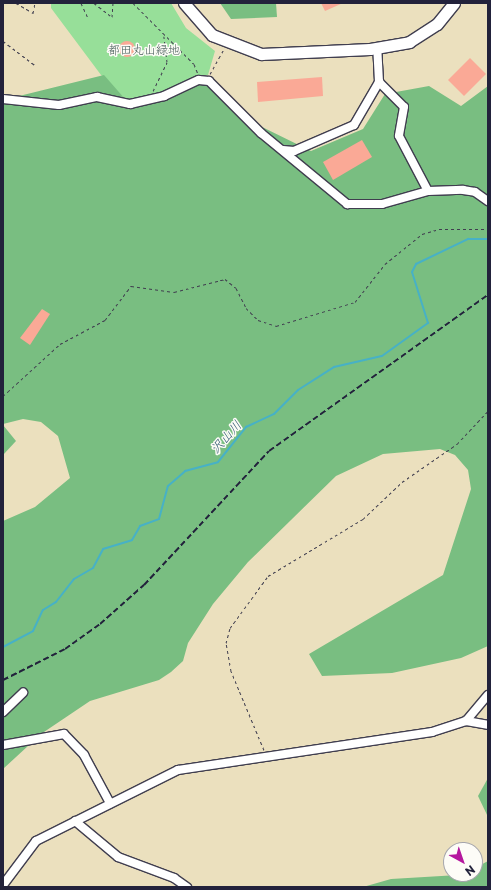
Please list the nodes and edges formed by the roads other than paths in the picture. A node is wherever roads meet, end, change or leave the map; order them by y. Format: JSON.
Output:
{"nodes":[{"id":1,"x":184,"y":3,"type":"edge"},
{"id":2,"x":454,"y":3,"type":"edge"},
{"id":3,"x":377,"y":48,"type":"junction"},
{"id":4,"x":379,"y":82,"type":"junction"},
{"id":5,"x":3,"y":98,"type":"edge"},
{"id":6,"x":282,"y":149,"type":"junction"},
{"id":7,"x":428,"y":191,"type":"junction"},
{"id":8,"x":488,"y":201,"type":"edge"},
{"id":9,"x":23,"y":693,"type":"dead end"},
{"id":10,"x":488,"y":695,"type":"edge"},
{"id":11,"x":3,"y":712,"type":"edge"},
{"id":12,"x":466,"y":721,"type":"junction"},
{"id":13,"x":488,"y":725,"type":"edge"},
{"id":14,"x":3,"y":745,"type":"edge"},
{"id":15,"x":110,"y":803,"type":"junction"},
{"id":16,"x":75,"y":821,"type":"junction"},
{"id":17,"x":3,"y":884,"type":"edge"},
{"id":18,"x":187,"y":887,"type":"edge"}],
"edges":[{"from":1,"to":3,"type":"street"},
{"from":2,"to":3,"type":"street"},
{"from":3,"to":4,"type":"street"},
{"from":4,"to":6,"type":"street"},
{"from":4,"to":7,"type":"street"},
{"from":5,"to":6,"type":"street"},
{"from":6,"to":7,"type":"street"},
{"from":7,"to":8,"type":"street"},
{"from":9,"to":11,"type":"street"},
{"from":10,"to":12,"type":"street"},
{"from":12,"to":13,"type":"street"},
{"from":12,"to":15,"type":"street"},
{"from":14,"to":15,"type":"street"},
{"from":15,"to":16,"type":"street"},
{"from":16,"to":17,"type":"street"},
{"from":16,"to":18,"type":"street"}]}
